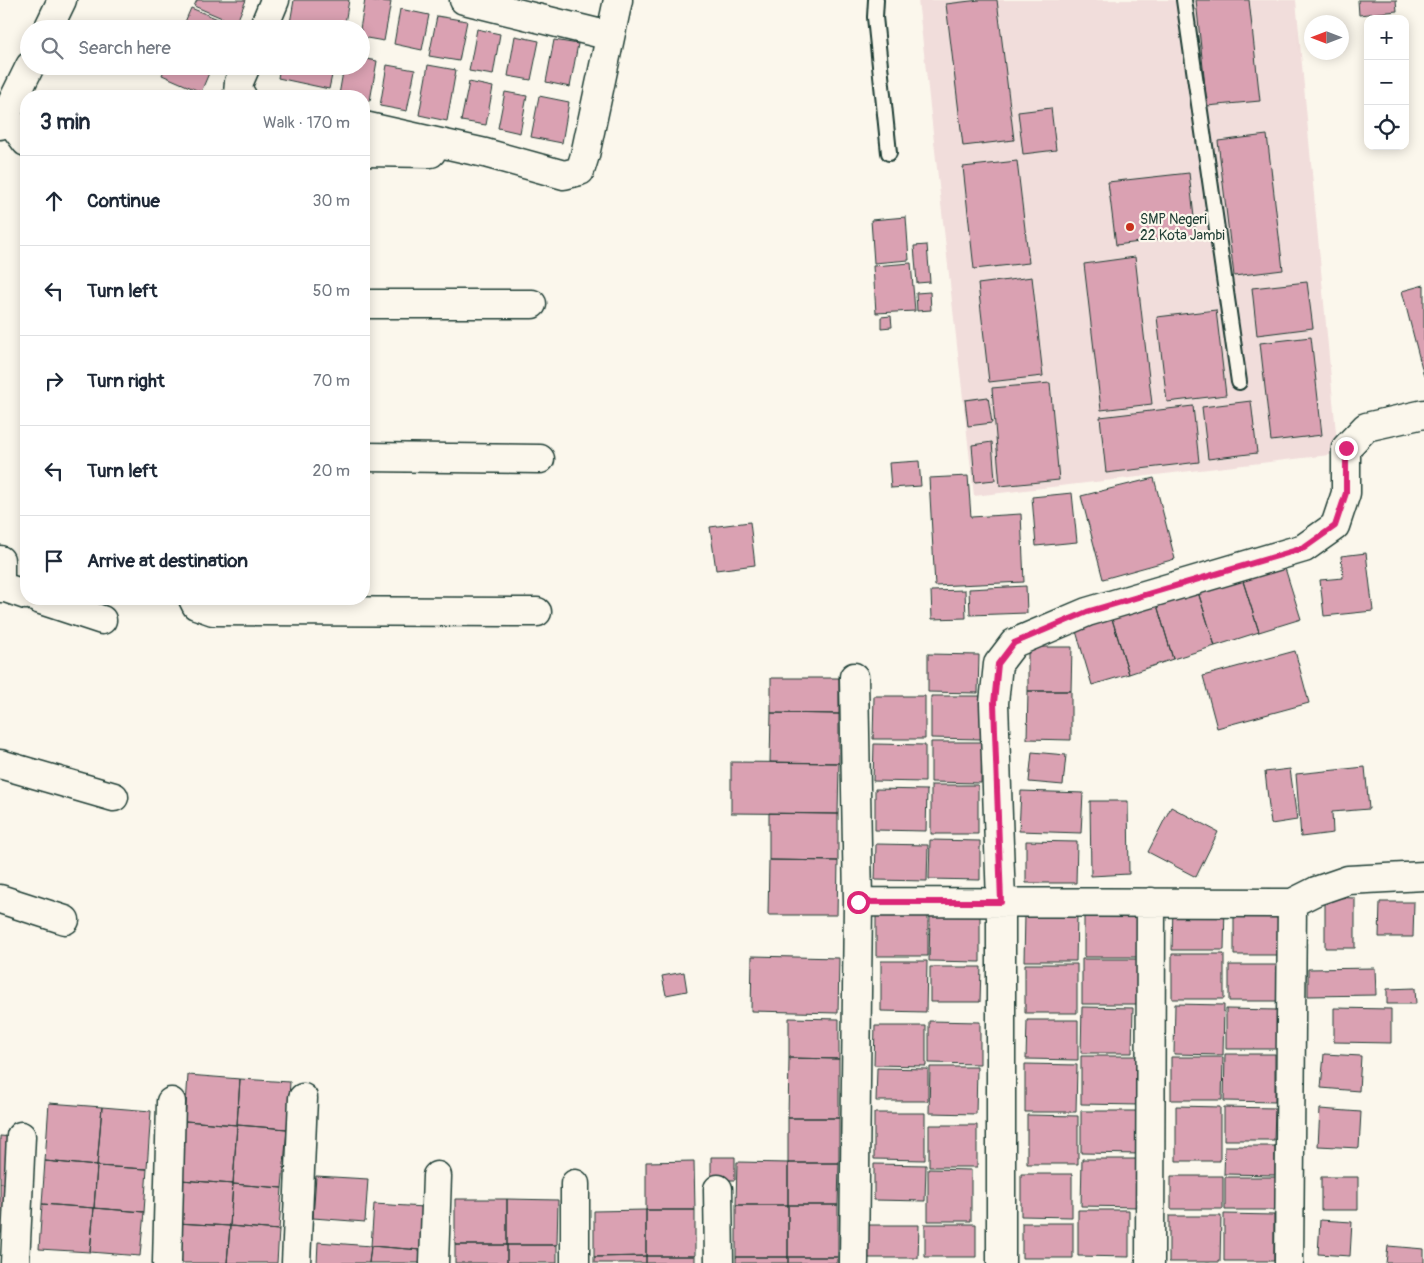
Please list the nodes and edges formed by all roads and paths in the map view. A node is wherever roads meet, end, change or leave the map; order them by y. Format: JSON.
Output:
{"nodes":[{"id":1,"x":62,"y":0,"type":"edge"},
{"id":2,"x":275,"y":0,"type":"edge"},
{"id":3,"x":464,"y":0,"type":"edge"},
{"id":4,"x":618,"y":0,"type":"edge"},
{"id":5,"x":876,"y":0,"type":"edge"},
{"id":6,"x":1184,"y":0,"type":"edge"},
{"id":7,"x":52,"y":20,"type":"edge"},
{"id":8,"x":267,"y":20,"type":"edge"},
{"id":9,"x":610,"y":36,"type":"junction"},
{"id":10,"x":25,"y":75,"type":"edge"},
{"id":11,"x":242,"y":75,"type":"edge"},
{"id":12,"x":238,"y":90,"type":"edge"},
{"id":13,"x":2,"y":118,"type":"edge"},
{"id":14,"x":370,"y":127,"type":"edge"},
{"id":15,"x":20,"y":136,"type":"edge"},
{"id":16,"x":370,"y":152,"type":"edge"},
{"id":17,"x":485,"y":153,"type":"junction"},
{"id":18,"x":889,"y":153,"type":"dead end"},
{"id":19,"x":370,"y":304,"type":"edge"},
{"id":20,"x":532,"y":304,"type":"dead end"},
{"id":21,"x":1239,"y":382,"type":"dead end"},
{"id":22,"x":1424,"y":414,"type":"edge"},
{"id":23,"x":370,"y":457,"type":"edge"},
{"id":24,"x":540,"y":459,"type":"dead end"},
{"id":25,"x":0,"y":560,"type":"edge"},
{"id":26,"x":0,"y":587,"type":"edge"},
{"id":27,"x":20,"y":593,"type":"edge"},
{"id":28,"x":56,"y":605,"type":"edge"},
{"id":29,"x":196,"y":605,"type":"edge"},
{"id":30,"x":537,"y":612,"type":"dead end"},
{"id":31,"x":102,"y":620,"type":"dead end"},
{"id":32,"x":854,"y":677,"type":"dead end"},
{"id":33,"x":0,"y":764,"type":"edge"},
{"id":34,"x":114,"y":797,"type":"dead end"},
{"id":35,"x":1424,"y":876,"type":"edge"},
{"id":36,"x":0,"y":900,"type":"edge"},
{"id":37,"x":858,"y":902,"type":"junction"},
{"id":38,"x":1001,"y":902,"type":"junction"},
{"id":39,"x":1151,"y":902,"type":"junction"},
{"id":40,"x":1292,"y":903,"type":"junction"},
{"id":41,"x":65,"y":920,"type":"dead end"},
{"id":42,"x":303,"y":1098,"type":"dead end"},
{"id":43,"x":171,"y":1102,"type":"dead end"},
{"id":44,"x":21,"y":1136,"type":"dead end"},
{"id":45,"x":437,"y":1176,"type":"dead end"},
{"id":46,"x":574,"y":1184,"type":"dead end"},
{"id":47,"x":718,"y":1189,"type":"dead end"},
{"id":48,"x":15,"y":1263,"type":"edge"},
{"id":49,"x":167,"y":1263,"type":"edge"},
{"id":50,"x":296,"y":1263,"type":"edge"},
{"id":51,"x":434,"y":1263,"type":"edge"},
{"id":52,"x":575,"y":1263,"type":"edge"},
{"id":53,"x":718,"y":1263,"type":"edge"},
{"id":54,"x":854,"y":1263,"type":"edge"},
{"id":55,"x":1001,"y":1263,"type":"edge"},
{"id":56,"x":1150,"y":1263,"type":"edge"},
{"id":57,"x":1289,"y":1263,"type":"edge"}],
"edges":[{"from":1,"to":7,"type":"street"},
{"from":2,"to":8,"type":"street"},
{"from":3,"to":9,"type":"street"},
{"from":4,"to":9,"type":"street"},
{"from":5,"to":18,"type":"lane"},
{"from":6,"to":21,"type":"lane"},
{"from":9,"to":17,"type":"street"},
{"from":10,"to":13,"type":"street"},
{"from":11,"to":12,"type":"street"},
{"from":13,"to":15,"type":"street"},
{"from":14,"to":17,"type":"street"},
{"from":16,"to":17,"type":"street"},
{"from":19,"to":20,"type":"street"},
{"from":22,"to":38,"type":"street"},
{"from":23,"to":24,"type":"street"},
{"from":25,"to":26,"type":"street"},
{"from":26,"to":27,"type":"street"},
{"from":28,"to":31,"type":"street"},
{"from":29,"to":30,"type":"street"},
{"from":32,"to":37,"type":"street"},
{"from":33,"to":34,"type":"street"},
{"from":35,"to":40,"type":"street"},
{"from":36,"to":41,"type":"street"},
{"from":37,"to":38,"type":"street"},
{"from":37,"to":54,"type":"street"},
{"from":38,"to":39,"type":"street"},
{"from":38,"to":55,"type":"street"},
{"from":39,"to":40,"type":"street"},
{"from":39,"to":56,"type":"street"},
{"from":40,"to":57,"type":"street"},
{"from":42,"to":50,"type":"street"},
{"from":43,"to":49,"type":"street"},
{"from":44,"to":48,"type":"street"},
{"from":45,"to":51,"type":"street"},
{"from":46,"to":52,"type":"street"},
{"from":47,"to":53,"type":"street"}]}
